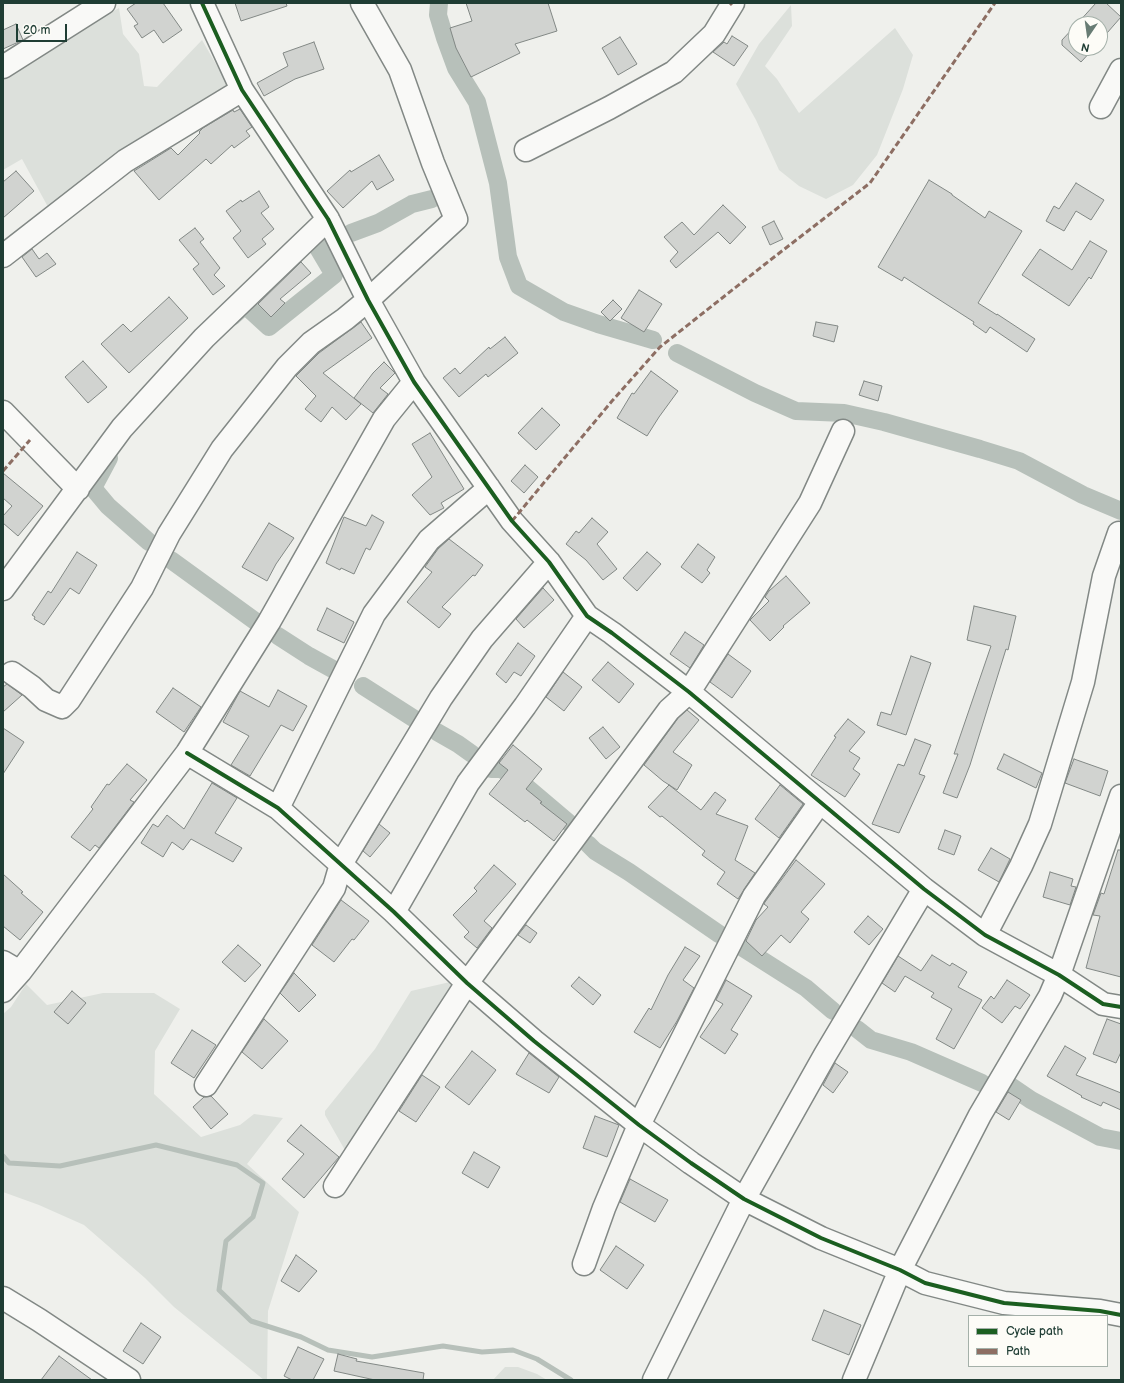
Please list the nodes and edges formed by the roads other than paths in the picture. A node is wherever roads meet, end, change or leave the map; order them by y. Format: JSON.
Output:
{"nodes":[{"id":1,"x":104,"y":3,"type":"edge"},
{"id":2,"x":202,"y":3,"type":"edge"},
{"id":3,"x":362,"y":3,"type":"edge"},
{"id":4,"x":733,"y":3,"type":"edge"},
{"id":5,"x":3,"y":67,"type":"edge"},
{"id":6,"x":1121,"y":70,"type":"edge"},
{"id":7,"x":242,"y":90,"type":"junction"},
{"id":8,"x":1101,"y":107,"type":"dead end"},
{"id":9,"x":526,"y":150,"type":"dead end"},
{"id":10,"x":328,"y":219,"type":"junction"},
{"id":11,"x":3,"y":256,"type":"edge"},
{"id":12,"x":368,"y":300,"type":"junction"},
{"id":13,"x":414,"y":382,"type":"junction"},
{"id":14,"x":3,"y":412,"type":"edge"},
{"id":15,"x":843,"y":430,"type":"dead end"},
{"id":16,"x":489,"y":488,"type":"junction"},
{"id":17,"x":78,"y":489,"type":"junction"},
{"id":18,"x":1119,"y":533,"type":"dead end"},
{"id":19,"x":549,"y":562,"type":"junction"},
{"id":20,"x":3,"y":589,"type":"edge"},
{"id":21,"x":587,"y":616,"type":"junction"},
{"id":22,"x":12,"y":673,"type":"dead end"},
{"id":23,"x":689,"y":692,"type":"junction"},
{"id":24,"x":187,"y":753,"type":"junction"},
{"id":25,"x":1121,"y":796,"type":"edge"},
{"id":26,"x":820,"y":802,"type":"junction"},
{"id":27,"x":278,"y":808,"type":"junction"},
{"id":28,"x":341,"y":864,"type":"junction"},
{"id":29,"x":924,"y":889,"type":"junction"},
{"id":30,"x":394,"y":912,"type":"junction"},
{"id":31,"x":985,"y":935,"type":"junction"},
{"id":32,"x":12,"y":967,"type":"edge"},
{"id":33,"x":1059,"y":975,"type":"junction"},
{"id":34,"x":467,"y":984,"type":"junction"},
{"id":35,"x":3,"y":991,"type":"edge"},
{"id":36,"x":1121,"y":1007,"type":"edge"},
{"id":37,"x":206,"y":1085,"type":"dead end"},
{"id":38,"x":639,"y":1125,"type":"junction"},
{"id":39,"x":335,"y":1186,"type":"dead end"},
{"id":40,"x":744,"y":1199,"type":"junction"},
{"id":41,"x":584,"y":1264,"type":"dead end"},
{"id":42,"x":900,"y":1270,"type":"junction"},
{"id":43,"x":3,"y":1298,"type":"edge"},
{"id":44,"x":1121,"y":1314,"type":"edge"},
{"id":45,"x":129,"y":1380,"type":"edge"},
{"id":46,"x":654,"y":1380,"type":"edge"},
{"id":47,"x":854,"y":1380,"type":"edge"}],
"edges":[{"from":1,"to":5,"type":"street"},
{"from":2,"to":7,"type":"street"},
{"from":3,"to":12,"type":"street"},
{"from":4,"to":9,"type":"street"},
{"from":6,"to":8,"type":"street"},
{"from":7,"to":10,"type":"street"},
{"from":7,"to":11,"type":"street"},
{"from":10,"to":12,"type":"street"},
{"from":10,"to":17,"type":"street"},
{"from":12,"to":13,"type":"street"},
{"from":12,"to":22,"type":"street"},
{"from":13,"to":16,"type":"street"},
{"from":13,"to":24,"type":"street"},
{"from":14,"to":17,"type":"street"},
{"from":15,"to":23,"type":"street"},
{"from":16,"to":19,"type":"street"},
{"from":16,"to":27,"type":"street"},
{"from":17,"to":20,"type":"street"},
{"from":18,"to":31,"type":"street"},
{"from":19,"to":21,"type":"street"},
{"from":19,"to":28,"type":"street"},
{"from":21,"to":23,"type":"street"},
{"from":21,"to":30,"type":"street"},
{"from":23,"to":26,"type":"street"},
{"from":23,"to":34,"type":"street"},
{"from":24,"to":27,"type":"street"},
{"from":24,"to":32,"type":"street"},
{"from":25,"to":33,"type":"street"},
{"from":26,"to":29,"type":"street"},
{"from":26,"to":38,"type":"street"},
{"from":27,"to":28,"type":"street"},
{"from":28,"to":30,"type":"street"},
{"from":28,"to":37,"type":"street"},
{"from":29,"to":31,"type":"street"},
{"from":29,"to":40,"type":"street"},
{"from":30,"to":34,"type":"street"},
{"from":31,"to":33,"type":"street"},
{"from":32,"to":35,"type":"street"},
{"from":33,"to":36,"type":"street"},
{"from":33,"to":42,"type":"street"},
{"from":34,"to":38,"type":"street"},
{"from":34,"to":39,"type":"street"},
{"from":38,"to":40,"type":"street"},
{"from":38,"to":41,"type":"street"},
{"from":40,"to":42,"type":"street"},
{"from":40,"to":46,"type":"street"},
{"from":42,"to":44,"type":"street"},
{"from":42,"to":47,"type":"street"},
{"from":43,"to":45,"type":"street"}]}
